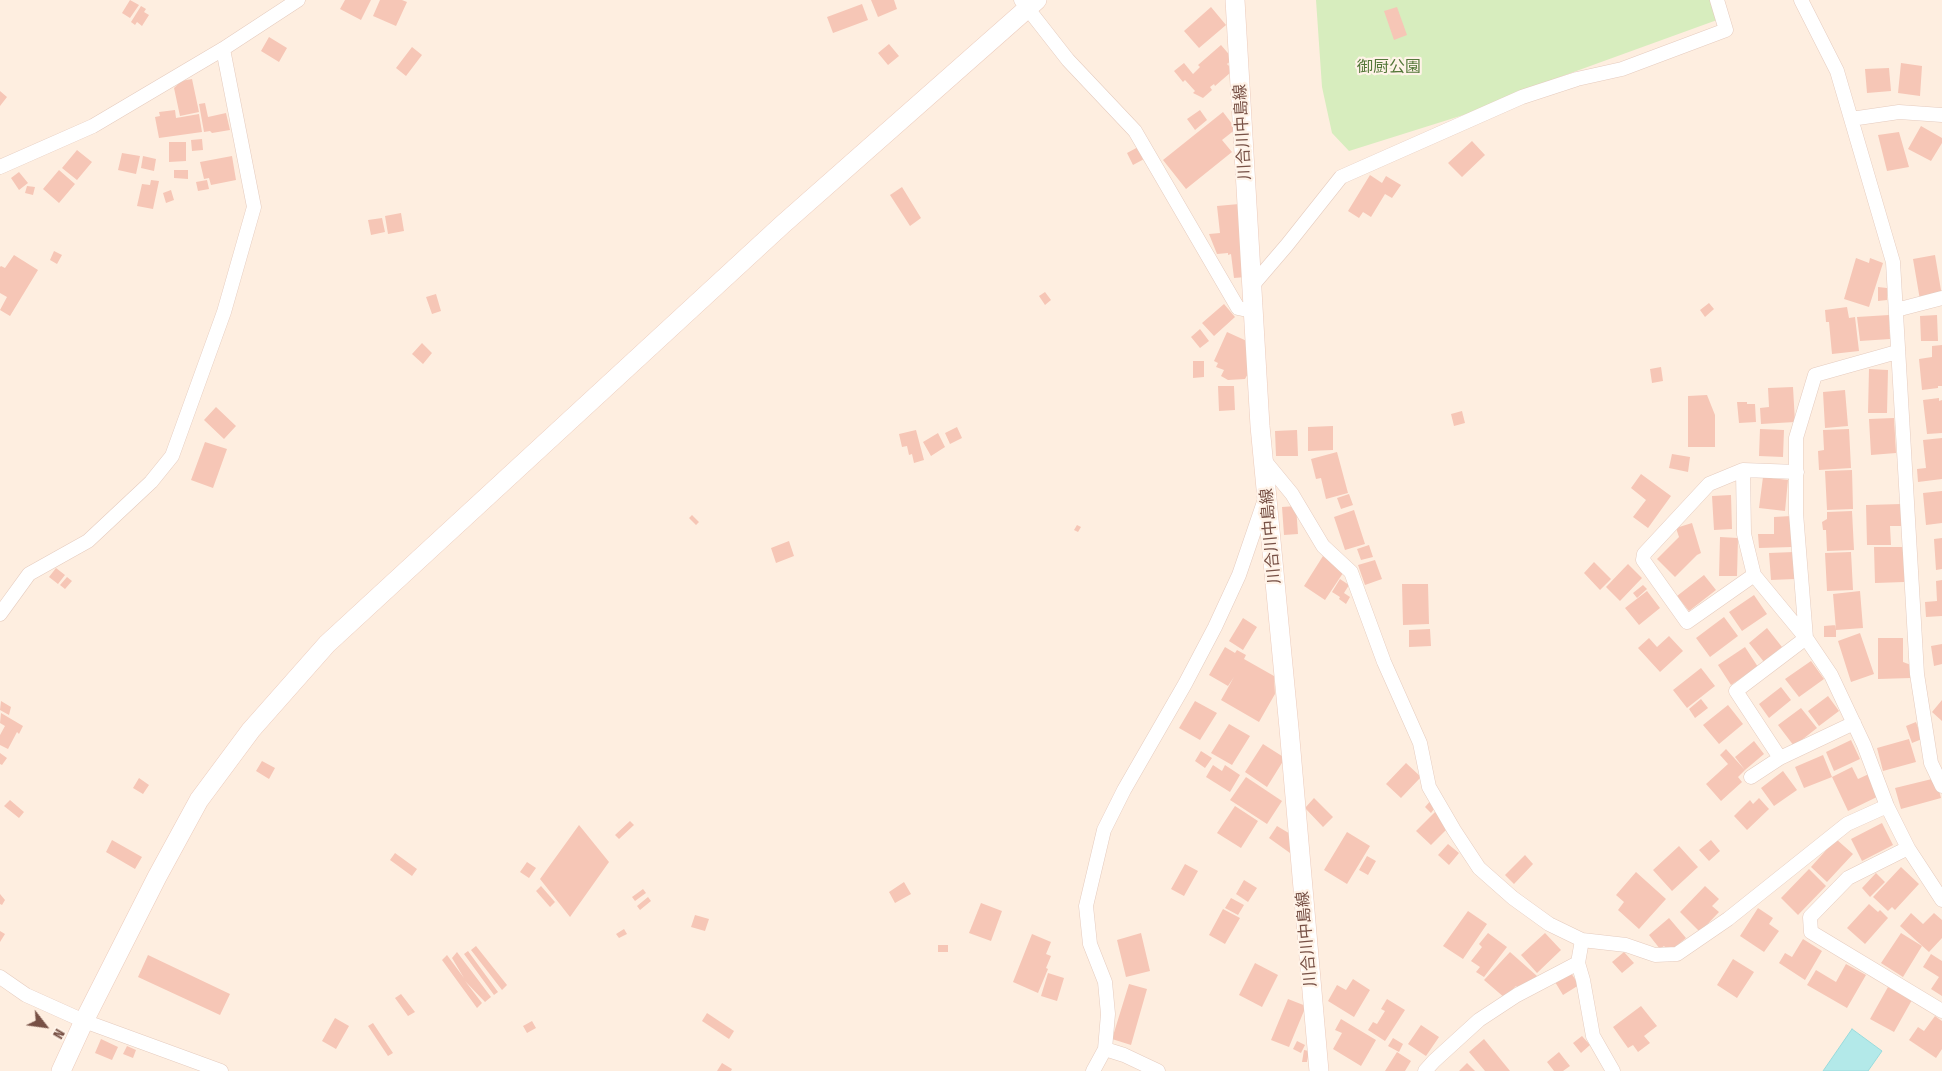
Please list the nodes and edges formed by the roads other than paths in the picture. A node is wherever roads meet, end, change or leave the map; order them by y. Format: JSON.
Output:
{"nodes":[{"id":1,"x":298,"y":0,"type":"edge"},
{"id":2,"x":1235,"y":0,"type":"edge"},
{"id":3,"x":1717,"y":0,"type":"edge"},
{"id":4,"x":1801,"y":0,"type":"edge"},
{"id":5,"x":1028,"y":3,"type":"edge"},
{"id":6,"x":224,"y":49,"type":"junction"},
{"id":7,"x":1942,"y":115,"type":"edge"},
{"id":8,"x":1851,"y":119,"type":"junction"},
{"id":9,"x":0,"y":167,"type":"edge"},
{"id":10,"x":1251,"y":287,"type":"junction"},
{"id":11,"x":1942,"y":298,"type":"edge"},
{"id":12,"x":1896,"y":310,"type":"junction"},
{"id":13,"x":1252,"y":311,"type":"junction"},
{"id":14,"x":1897,"y":352,"type":"junction"},
{"id":15,"x":1264,"y":460,"type":"junction"},
{"id":16,"x":1743,"y":470,"type":"junction"},
{"id":17,"x":1797,"y":472,"type":"junction"},
{"id":18,"x":1267,"y":491,"type":"junction"},
{"id":19,"x":1754,"y":575,"type":"junction"},
{"id":20,"x":0,"y":614,"type":"edge"},
{"id":21,"x":1806,"y":638,"type":"junction"},
{"id":22,"x":1854,"y":722,"type":"junction"},
{"id":23,"x":1780,"y":758,"type":"junction"},
{"id":24,"x":1752,"y":777,"type":"dead end"},
{"id":25,"x":1942,"y":786,"type":"edge"},
{"id":26,"x":1887,"y":806,"type":"junction"},
{"id":27,"x":1908,"y":848,"type":"junction"},
{"id":28,"x":1942,"y":900,"type":"edge"},
{"id":29,"x":1582,"y":940,"type":"junction"},
{"id":30,"x":1578,"y":963,"type":"junction"},
{"id":31,"x":0,"y":977,"type":"edge"},
{"id":32,"x":1942,"y":1012,"type":"edge"},
{"id":33,"x":84,"y":1021,"type":"junction"},
{"id":34,"x":1105,"y":1048,"type":"junction"},
{"id":35,"x":61,"y":1071,"type":"edge"},
{"id":36,"x":221,"y":1071,"type":"edge"},
{"id":37,"x":1093,"y":1071,"type":"edge"},
{"id":38,"x":1158,"y":1071,"type":"edge"},
{"id":39,"x":1319,"y":1071,"type":"edge"},
{"id":40,"x":1425,"y":1071,"type":"edge"},
{"id":41,"x":1613,"y":1071,"type":"edge"}],
"edges":[{"from":1,"to":6,"type":"street"},
{"from":2,"to":10,"type":"street","name":"川合川中島線"},
{"from":3,"to":10,"type":"street"},
{"from":4,"to":8,"type":"street"},
{"from":5,"to":13,"type":"street"},
{"from":5,"to":33,"type":"street"},
{"from":6,"to":9,"type":"street"},
{"from":6,"to":20,"type":"street"},
{"from":7,"to":8,"type":"street"},
{"from":8,"to":12,"type":"street"},
{"from":10,"to":13,"type":"street","name":"川合川中島線"},
{"from":11,"to":12,"type":"street"},
{"from":12,"to":14,"type":"street"},
{"from":13,"to":15,"type":"street","name":"川合川中島線"},
{"from":14,"to":17,"type":"street"},
{"from":14,"to":25,"type":"street"},
{"from":15,"to":18,"type":"street","name":"川合川中島線"},
{"from":15,"to":29,"type":"street"},
{"from":16,"to":17,"type":"street"},
{"from":16,"to":19,"type":"street"},
{"from":16,"to":19,"type":"street"},
{"from":17,"to":21,"type":"street"},
{"from":18,"to":34,"type":"street"},
{"from":18,"to":39,"type":"street","name":"川合川中島線"},
{"from":19,"to":21,"type":"street"},
{"from":21,"to":22,"type":"street"},
{"from":21,"to":23,"type":"street"},
{"from":22,"to":23,"type":"street"},
{"from":22,"to":26,"type":"street"},
{"from":23,"to":24,"type":"street"},
{"from":26,"to":27,"type":"street"},
{"from":26,"to":29,"type":"street"},
{"from":27,"to":28,"type":"street"},
{"from":27,"to":32,"type":"street"},
{"from":29,"to":30,"type":"street"},
{"from":30,"to":40,"type":"street"},
{"from":30,"to":41,"type":"street"},
{"from":31,"to":33,"type":"street"},
{"from":33,"to":35,"type":"street"},
{"from":33,"to":36,"type":"street"},
{"from":34,"to":37,"type":"street"},
{"from":34,"to":38,"type":"street"}]}
